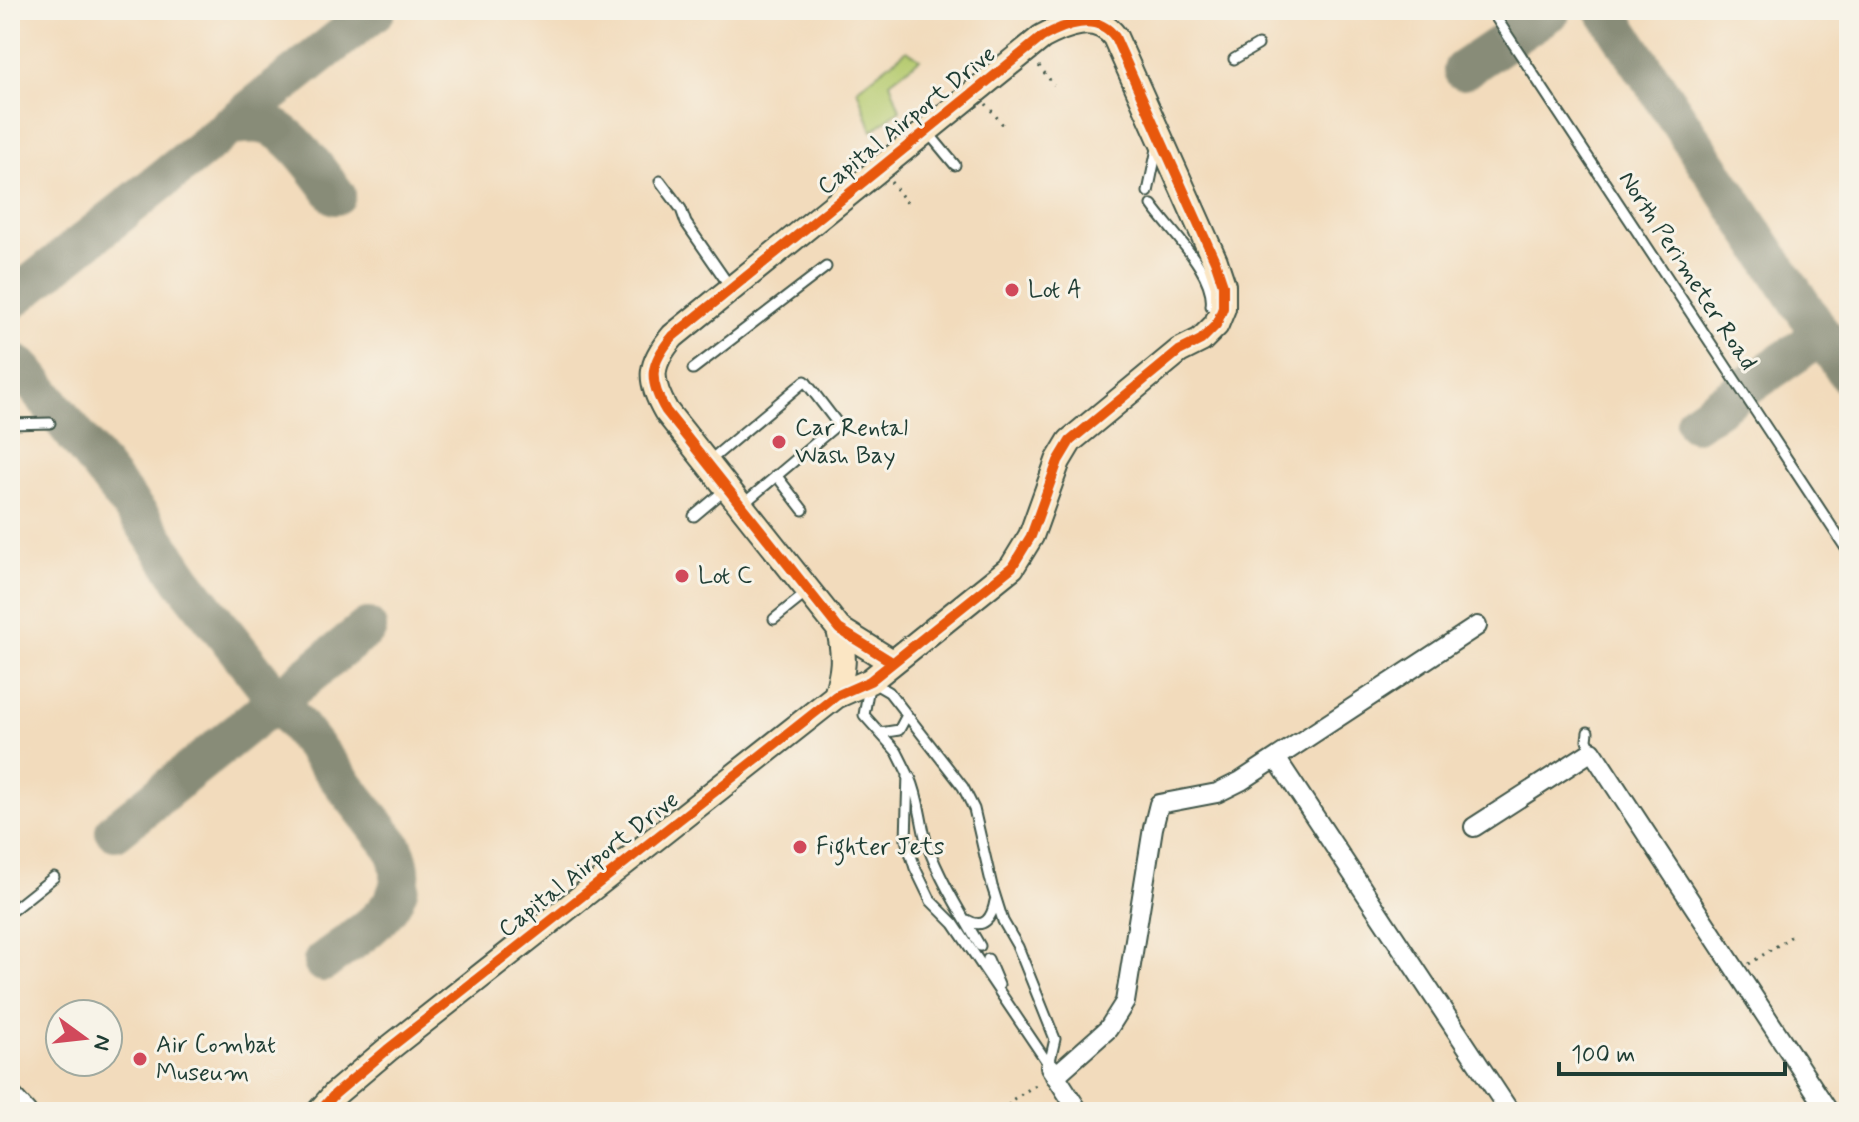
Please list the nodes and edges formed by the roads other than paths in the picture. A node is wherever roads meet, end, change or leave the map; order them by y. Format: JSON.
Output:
{"nodes":[{"id":1,"x":1491,"y":10,"type":"edge"},
{"id":2,"x":1258,"y":45,"type":"dead end"},
{"id":3,"x":1234,"y":59,"type":"dead end"},
{"id":4,"x":926,"y":130,"type":"junction"},
{"id":5,"x":1159,"y":140,"type":"junction"},
{"id":6,"x":955,"y":165,"type":"dead end"},
{"id":7,"x":660,"y":181,"type":"dead end"},
{"id":8,"x":1148,"y":192,"type":"dead end"},
{"id":9,"x":1152,"y":205,"type":"dead end"},
{"id":10,"x":826,"y":267,"type":"dead end"},
{"id":11,"x":732,"y":288,"type":"junction"},
{"id":12,"x":1179,"y":351,"type":"junction"},
{"id":13,"x":693,"y":369,"type":"dead end"},
{"id":14,"x":50,"y":423,"type":"dead end"},
{"id":15,"x":10,"y":424,"type":"edge"},
{"id":16,"x":708,"y":462,"type":"junction"},
{"id":17,"x":776,"y":475,"type":"junction"},
{"id":18,"x":734,"y":496,"type":"junction"},
{"id":19,"x":803,"y":510,"type":"dead end"},
{"id":20,"x":694,"y":516,"type":"dead end"},
{"id":21,"x":1849,"y":553,"type":"edge"},
{"id":22,"x":809,"y":591,"type":"junction"},
{"id":23,"x":774,"y":619,"type":"dead end"},
{"id":24,"x":1477,"y":626,"type":"dead end"},
{"id":25,"x":839,"y":629,"type":"junction"},
{"id":26,"x":892,"y":662,"type":"junction"},
{"id":27,"x":870,"y":681,"type":"junction"},
{"id":28,"x":836,"y":696,"type":"junction"},
{"id":29,"x":907,"y":715,"type":"junction"},
{"id":30,"x":1588,"y":732,"type":"dead end"},
{"id":31,"x":880,"y":733,"type":"junction"},
{"id":32,"x":1592,"y":751,"type":"junction"},
{"id":33,"x":1276,"y":758,"type":"junction"},
{"id":34,"x":908,"y":774,"type":"junction"},
{"id":35,"x":1474,"y":827,"type":"dead end"},
{"id":36,"x":54,"y":877,"type":"dead end"},
{"id":37,"x":995,"y":898,"type":"junction"},
{"id":38,"x":10,"y":912,"type":"edge"},
{"id":39,"x":964,"y":918,"type":"junction"},
{"id":40,"x":954,"y":924,"type":"junction"},
{"id":41,"x":980,"y":946,"type":"dead end"},
{"id":42,"x":988,"y":959,"type":"dead end"},
{"id":43,"x":1000,"y":989,"type":"junction"},
{"id":44,"x":1050,"y":1074,"type":"junction"},
{"id":45,"x":10,"y":1093,"type":"edge"},
{"id":46,"x":27,"y":1112,"type":"edge"},
{"id":47,"x":319,"y":1112,"type":"edge"},
{"id":48,"x":1079,"y":1112,"type":"edge"},
{"id":49,"x":1510,"y":1112,"type":"edge"},
{"id":50,"x":1829,"y":1112,"type":"edge"}],
"edges":[{"from":1,"to":21,"type":"lane","name":"North Perimeter Road"},
{"from":2,"to":3,"type":"lane"},
{"from":4,"to":5,"type":"street","name":"Capital Airport Drive"},
{"from":4,"to":6,"type":"lane"},
{"from":4,"to":11,"type":"street","name":"Capital Airport Drive"},
{"from":5,"to":8,"type":"lane"},
{"from":5,"to":12,"type":"street","name":"Capital Airport Drive"},
{"from":7,"to":11,"type":"lane"},
{"from":9,"to":12,"type":"lane"},
{"from":10,"to":13,"type":"lane"},
{"from":11,"to":16,"type":"street","name":"Capital Airport Drive"},
{"from":12,"to":26,"type":"street","name":"Capital Airport Drive"},
{"from":14,"to":15,"type":"lane"},
{"from":16,"to":17,"type":"lane"},
{"from":16,"to":18,"type":"street","name":"Capital Airport Drive"},
{"from":17,"to":18,"type":"lane"},
{"from":17,"to":19,"type":"lane"},
{"from":18,"to":20,"type":"lane"},
{"from":18,"to":22,"type":"street","name":"Capital Airport Drive"},
{"from":22,"to":23,"type":"lane"},
{"from":22,"to":25,"type":"street","name":"Capital Airport Drive"},
{"from":24,"to":33,"type":"street"},
{"from":25,"to":26,"type":"street","name":"Capital Airport Drive"},
{"from":25,"to":28,"type":"street"},
{"from":26,"to":27,"type":"street","name":"Capital Airport Drive"},
{"from":27,"to":28,"type":"street","name":"Capital Airport Drive"},
{"from":27,"to":29,"type":"lane"},
{"from":27,"to":31,"type":"lane"},
{"from":28,"to":47,"type":"street","name":"Capital Airport Drive"},
{"from":29,"to":31,"type":"lane"},
{"from":29,"to":37,"type":"lane"},
{"from":30,"to":32,"type":"lane"},
{"from":31,"to":34,"type":"lane"},
{"from":32,"to":35,"type":"street"},
{"from":32,"to":50,"type":"street"},
{"from":33,"to":44,"type":"street"},
{"from":33,"to":49,"type":"street"},
{"from":34,"to":39,"type":"lane"},
{"from":34,"to":40,"type":"lane"},
{"from":36,"to":38,"type":"lane"},
{"from":37,"to":39,"type":"lane"},
{"from":37,"to":44,"type":"lane"},
{"from":39,"to":40,"type":"lane"},
{"from":39,"to":41,"type":"lane"},
{"from":40,"to":43,"type":"lane"},
{"from":42,"to":43,"type":"lane"},
{"from":43,"to":44,"type":"lane"},
{"from":44,"to":48,"type":"street"},
{"from":45,"to":46,"type":"street"}]}
